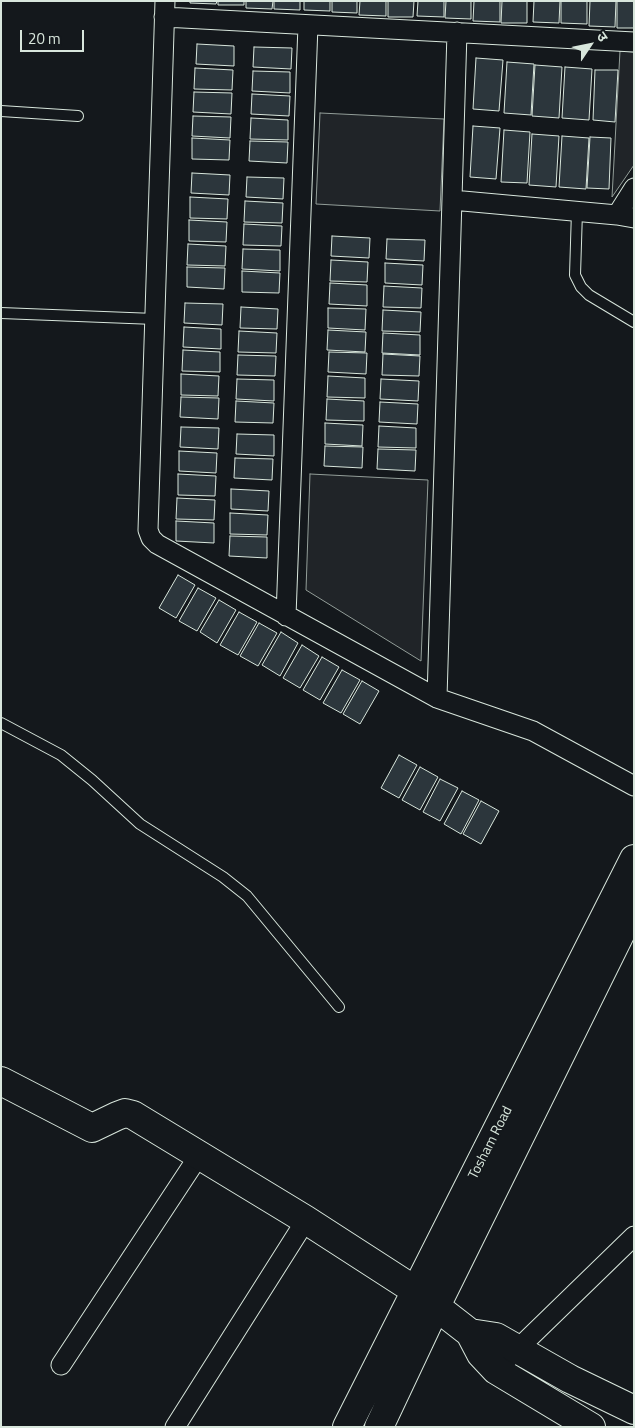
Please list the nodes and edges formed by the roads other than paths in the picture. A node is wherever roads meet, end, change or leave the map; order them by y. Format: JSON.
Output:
{"nodes":[{"id":1,"x":165,"y":9,"type":"edge"},
{"id":2,"x":308,"y":24,"type":"junction"},
{"id":3,"x":457,"y":32,"type":"junction"},
{"id":4,"x":634,"y":42,"type":"edge"},
{"id":5,"x":1,"y":111,"type":"edge"},
{"id":6,"x":78,"y":116,"type":"dead end"},
{"id":7,"x":634,"y":188,"type":"edge"},
{"id":8,"x":452,"y":200,"type":"junction"},
{"id":9,"x":577,"y":211,"type":"junction"},
{"id":10,"x":625,"y":216,"type":"edge"},
{"id":11,"x":1,"y":313,"type":"edge"},
{"id":12,"x":155,"y":318,"type":"junction"},
{"id":13,"x":634,"y":322,"type":"edge"},
{"id":14,"x":286,"y":616,"type":"junction"},
{"id":15,"x":437,"y":698,"type":"junction"},
{"id":16,"x":1,"y":724,"type":"edge"},
{"id":17,"x":634,"y":786,"type":"edge"},
{"id":18,"x":634,"y":859,"type":"edge"},
{"id":19,"x":634,"y":906,"type":"edge"},
{"id":20,"x":339,"y":1007,"type":"dead end"},
{"id":21,"x":1,"y":1081,"type":"edge"},
{"id":22,"x":198,"y":1156,"type":"junction"},
{"id":23,"x":306,"y":1220,"type":"junction"},
{"id":24,"x":633,"y":1238,"type":"edge"},
{"id":25,"x":426,"y":1298,"type":"junction"},
{"id":26,"x":470,"y":1333,"type":"junction"},
{"id":27,"x":517,"y":1347,"type":"junction"},
{"id":28,"x":60,"y":1364,"type":"dead end"},
{"id":29,"x":496,"y":1370,"type":"junction"},
{"id":30,"x":601,"y":1394,"type":"junction"},
{"id":31,"x":634,"y":1410,"type":"edge"},
{"id":32,"x":587,"y":1425,"type":"edge"},
{"id":33,"x":175,"y":1427,"type":"edge"},
{"id":34,"x":347,"y":1427,"type":"edge"},
{"id":35,"x":379,"y":1427,"type":"edge"}],
"edges":[{"from":1,"to":2,"type":"street"},
{"from":1,"to":12,"type":"street"},
{"from":2,"to":3,"type":"street"},
{"from":2,"to":14,"type":"street"},
{"from":3,"to":4,"type":"street"},
{"from":3,"to":8,"type":"street"},
{"from":5,"to":6,"type":"lane"},
{"from":7,"to":10,"type":"street"},
{"from":8,"to":9,"type":"street"},
{"from":8,"to":15,"type":"street"},
{"from":9,"to":10,"type":"street"},
{"from":9,"to":13,"type":"lane"},
{"from":11,"to":12,"type":"lane"},
{"from":12,"to":14,"type":"street"},
{"from":14,"to":15,"type":"street"},
{"from":15,"to":17,"type":"street"},
{"from":16,"to":20,"type":"lane"},
{"from":18,"to":25,"type":"main road","name":"Tosham Road"},
{"from":19,"to":25,"type":"main road","name":"Tosham Road"},
{"from":21,"to":22,"type":"main road"},
{"from":22,"to":23,"type":"main road"},
{"from":22,"to":28,"type":"street"},
{"from":23,"to":25,"type":"main road"},
{"from":23,"to":33,"type":"street"},
{"from":24,"to":27,"type":"street"},
{"from":25,"to":26,"type":"main road"},
{"from":25,"to":34,"type":"main road","name":"Tosham Road"},
{"from":25,"to":35,"type":"main road","name":"Tosham Road"},
{"from":26,"to":27,"type":"main road"},
{"from":26,"to":29,"type":"main road"},
{"from":27,"to":29,"type":"street"},
{"from":27,"to":30,"type":"main road"},
{"from":29,"to":32,"type":"main road"},
{"from":30,"to":31,"type":"main road"},
{"from":30,"to":32,"type":"main road"}]}
